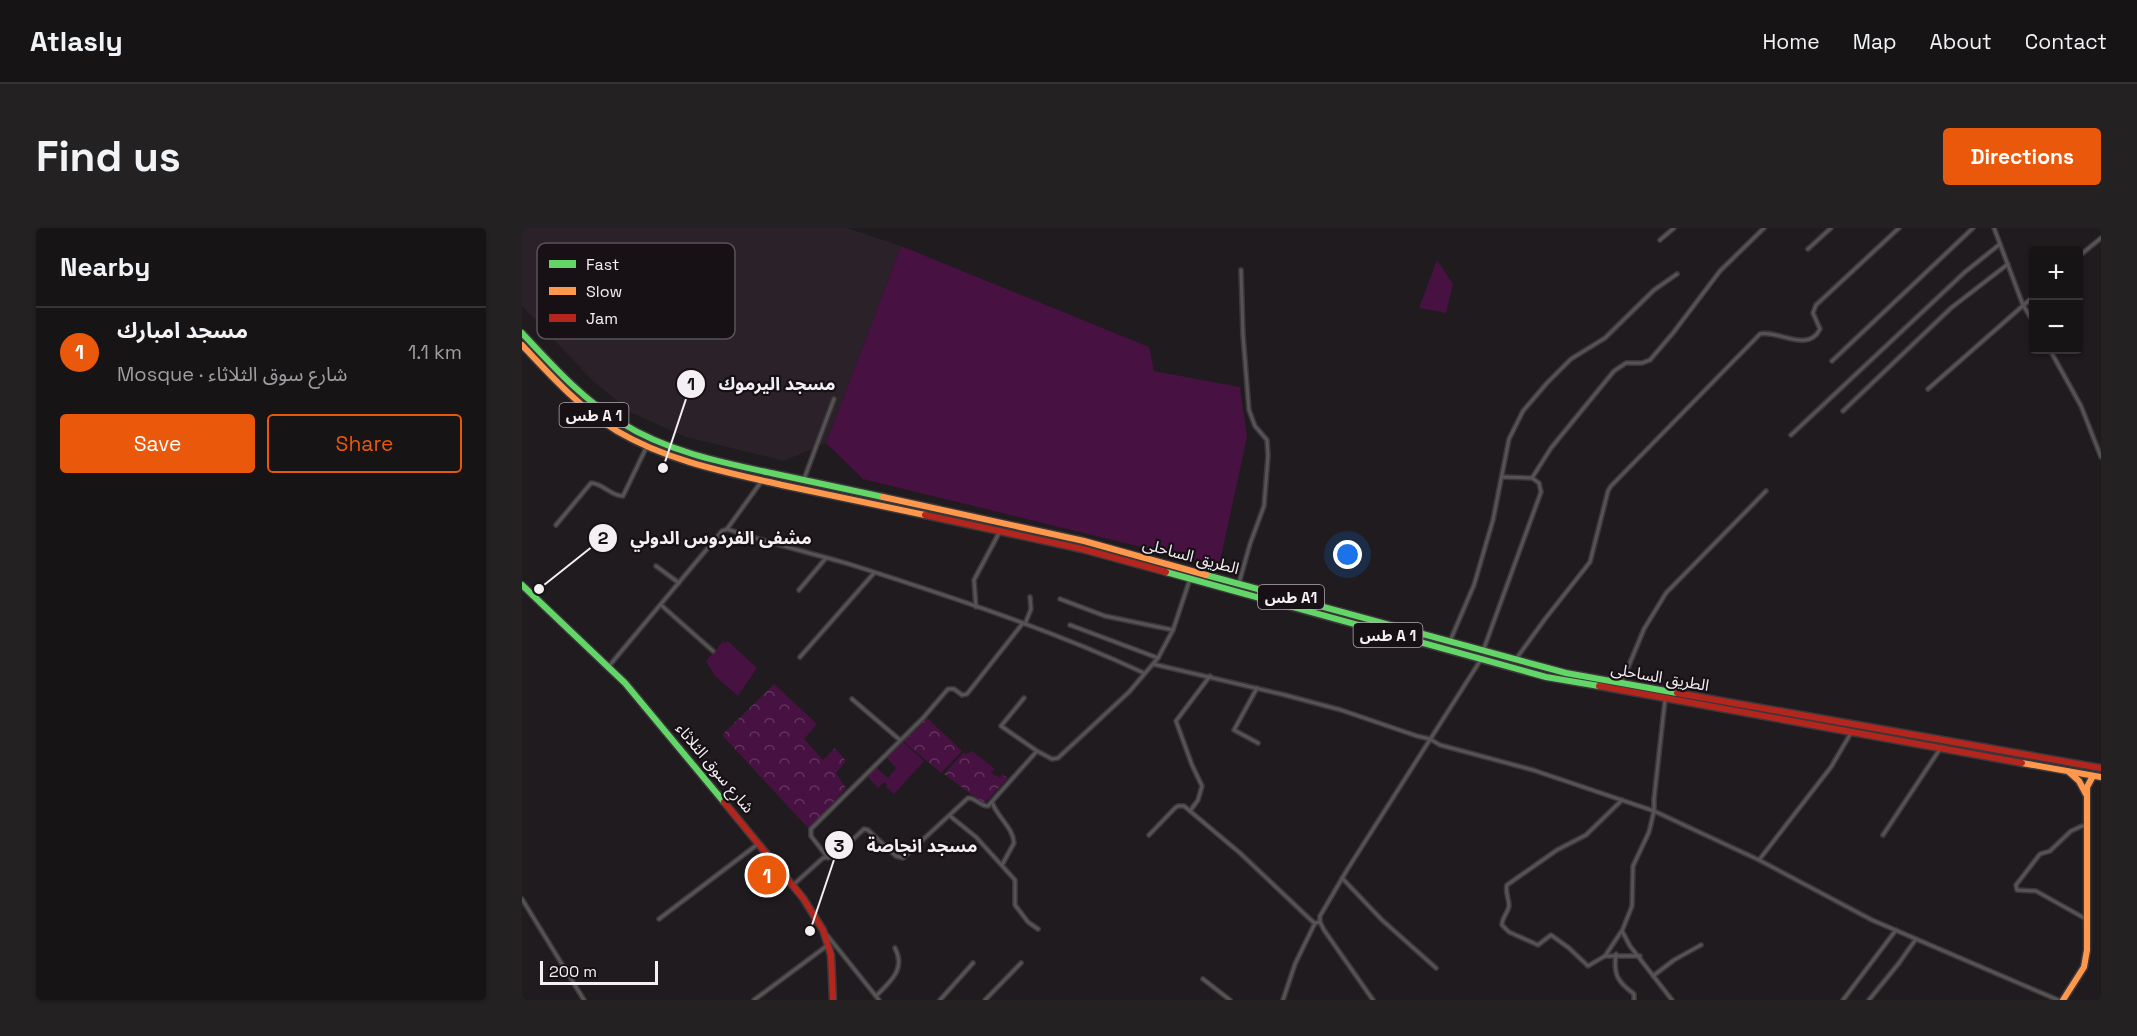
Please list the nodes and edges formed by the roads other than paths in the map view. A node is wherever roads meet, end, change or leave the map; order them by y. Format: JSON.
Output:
{"nodes":[{"id":1,"x":1674,"y":228,"type":"edge"},
{"id":2,"x":1764,"y":228,"type":"edge"},
{"id":3,"x":1831,"y":228,"type":"edge"},
{"id":4,"x":1899,"y":228,"type":"edge"},
{"id":5,"x":1973,"y":228,"type":"edge"},
{"id":6,"x":1994,"y":228,"type":"edge"},
{"id":7,"x":2101,"y":238,"type":"edge"},
{"id":8,"x":1660,"y":240,"type":"dead end"},
{"id":9,"x":2000,"y":244,"type":"junction"},
{"id":10,"x":1808,"y":249,"type":"dead end"},
{"id":11,"x":2083,"y":254,"type":"edge"},
{"id":12,"x":2008,"y":264,"type":"junction"},
{"id":13,"x":1241,"y":270,"type":"dead end"},
{"id":14,"x":1677,"y":274,"type":"dead end"},
{"id":15,"x":2029,"y":300,"type":"edge"},
{"id":16,"x":2023,"y":305,"type":"junction"},
{"id":17,"x":2029,"y":315,"type":"edge"},
{"id":18,"x":522,"y":333,"type":"edge"},
{"id":19,"x":522,"y":345,"type":"edge"},
{"id":20,"x":2052,"y":354,"type":"edge"},
{"id":21,"x":1832,"y":361,"type":"dead end"},
{"id":22,"x":1928,"y":389,"type":"dead end"},
{"id":23,"x":834,"y":399,"type":"dead end"},
{"id":24,"x":1843,"y":411,"type":"dead end"},
{"id":25,"x":1791,"y":435,"type":"dead end"},
{"id":26,"x":647,"y":446,"type":"junction"},
{"id":27,"x":2101,"y":457,"type":"edge"},
{"id":28,"x":1502,"y":477,"type":"junction"},
{"id":29,"x":1532,"y":478,"type":"junction"},
{"id":30,"x":762,"y":480,"type":"junction"},
{"id":31,"x":804,"y":480,"type":"junction"},
{"id":32,"x":846,"y":489,"type":"junction"},
{"id":33,"x":1766,"y":491,"type":"dead end"},
{"id":34,"x":843,"y":498,"type":"junction"},
{"id":35,"x":556,"y":525,"type":"dead end"},
{"id":36,"x":727,"y":529,"type":"junction"},
{"id":37,"x":1000,"y":531,"type":"junction"},
{"id":38,"x":826,"y":558,"type":"junction"},
{"id":39,"x":656,"y":566,"type":"dead end"},
{"id":40,"x":874,"y":573,"type":"junction"},
{"id":41,"x":1190,"y":579,"type":"junction"},
{"id":42,"x":679,"y":583,"type":"junction"},
{"id":43,"x":1239,"y":583,"type":"junction"},
{"id":44,"x":522,"y":585,"type":"edge"},
{"id":45,"x":799,"y":590,"type":"dead end"},
{"id":46,"x":1030,"y":597,"type":"dead end"},
{"id":47,"x":1060,"y":599,"type":"dead end"},
{"id":48,"x":661,"y":605,"type":"junction"},
{"id":49,"x":976,"y":607,"type":"junction"},
{"id":50,"x":1024,"y":624,"type":"junction"},
{"id":51,"x":1385,"y":624,"type":"junction"},
{"id":52,"x":1070,"y":625,"type":"dead end"},
{"id":53,"x":1173,"y":630,"type":"junction"},
{"id":54,"x":1383,"y":634,"type":"junction"},
{"id":55,"x":1449,"y":642,"type":"junction"},
{"id":56,"x":713,"y":651,"type":"dead end"},
{"id":57,"x":1483,"y":652,"type":"junction"},
{"id":58,"x":800,"y":657,"type":"dead end"},
{"id":59,"x":1158,"y":658,"type":"junction"},
{"id":60,"x":1515,"y":660,"type":"junction"},
{"id":61,"x":1480,"y":661,"type":"junction"},
{"id":62,"x":1154,"y":664,"type":"junction"},
{"id":63,"x":609,"y":666,"type":"junction"},
{"id":64,"x":1144,"y":673,"type":"junction"},
{"id":65,"x":1210,"y":676,"type":"junction"},
{"id":66,"x":1622,"y":684,"type":"junction"},
{"id":67,"x":1257,"y":688,"type":"junction"},
{"id":68,"x":1024,"y":698,"type":"dead end"},
{"id":69,"x":1666,"y":698,"type":"junction"},
{"id":70,"x":852,"y":699,"type":"dead end"},
{"id":71,"x":1851,"y":732,"type":"junction"},
{"id":72,"x":1923,"y":737,"type":"junction"},
{"id":73,"x":1430,"y":739,"type":"junction"},
{"id":74,"x":900,"y":740,"type":"junction"},
{"id":75,"x":1258,"y":743,"type":"dead end"},
{"id":76,"x":1920,"y":745,"type":"junction"},
{"id":77,"x":1940,"y":748,"type":"junction"},
{"id":78,"x":1037,"y":751,"type":"junction"},
{"id":79,"x":2101,"y":768,"type":"edge"},
{"id":80,"x":2068,"y":770,"type":"junction"},
{"id":81,"x":2093,"y":776,"type":"junction"},
{"id":82,"x":2101,"y":777,"type":"edge"},
{"id":83,"x":2087,"y":796,"type":"junction"},
{"id":84,"x":1622,"y":800,"type":"junction"},
{"id":85,"x":992,"y":802,"type":"junction"},
{"id":86,"x":1190,"y":811,"type":"junction"},
{"id":87,"x":1654,"y":811,"type":"junction"},
{"id":88,"x":950,"y":816,"type":"junction"},
{"id":89,"x":2088,"y":826,"type":"junction"},
{"id":90,"x":1883,"y":835,"type":"dead end"},
{"id":91,"x":1149,"y":836,"type":"dead end"},
{"id":92,"x":759,"y":843,"type":"junction"},
{"id":93,"x":828,"y":858,"type":"junction"},
{"id":94,"x":1759,"y":860,"type":"junction"},
{"id":95,"x":1002,"y":866,"type":"junction"},
{"id":96,"x":1342,"y":878,"type":"junction"},
{"id":97,"x":793,"y":885,"type":"junction"},
{"id":98,"x":522,"y":899,"type":"edge"},
{"id":99,"x":659,"y":919,"type":"dead end"},
{"id":100,"x":2086,"y":919,"type":"junction"},
{"id":101,"x":1317,"y":922,"type":"junction"},
{"id":102,"x":1038,"y":930,"type":"dead end"},
{"id":103,"x":1896,"y":930,"type":"junction"},
{"id":104,"x":1622,"y":931,"type":"junction"},
{"id":105,"x":824,"y":932,"type":"junction"},
{"id":106,"x":1916,"y":939,"type":"junction"},
{"id":107,"x":828,"y":945,"type":"junction"},
{"id":108,"x":1701,"y":945,"type":"dead end"},
{"id":109,"x":895,"y":948,"type":"dead end"},
{"id":110,"x":1616,"y":954,"type":"junction"},
{"id":111,"x":1605,"y":956,"type":"junction"},
{"id":112,"x":1640,"y":956,"type":"junction"},
{"id":113,"x":973,"y":963,"type":"dead end"},
{"id":114,"x":1021,"y":963,"type":"dead end"},
{"id":115,"x":1436,"y":968,"type":"dead end"},
{"id":116,"x":1653,"y":976,"type":"junction"},
{"id":117,"x":1203,"y":979,"type":"dead end"},
{"id":118,"x":876,"y":996,"type":"junction"},
{"id":119,"x":584,"y":1000,"type":"edge"},
{"id":120,"x":754,"y":1000,"type":"edge"},
{"id":121,"x":833,"y":1000,"type":"edge"},
{"id":122,"x":879,"y":1000,"type":"edge"},
{"id":123,"x":940,"y":1000,"type":"edge"},
{"id":124,"x":985,"y":1000,"type":"edge"},
{"id":125,"x":1230,"y":1000,"type":"edge"},
{"id":126,"x":1283,"y":1000,"type":"edge"},
{"id":127,"x":1373,"y":1000,"type":"edge"},
{"id":128,"x":1634,"y":1000,"type":"edge"},
{"id":129,"x":1672,"y":1000,"type":"edge"},
{"id":130,"x":1843,"y":1000,"type":"edge"},
{"id":131,"x":1869,"y":1000,"type":"edge"},
{"id":132,"x":2058,"y":1000,"type":"edge"},
{"id":133,"x":2063,"y":1000,"type":"edge"}],
"edges":[{"from":1,"to":8,"type":"street"},
{"from":2,"to":29,"type":"street"},
{"from":3,"to":10,"type":"street"},
{"from":4,"to":60,"type":"street"},
{"from":5,"to":21,"type":"street"},
{"from":6,"to":9,"type":"street"},
{"from":7,"to":11,"type":"street"},
{"from":9,"to":12,"type":"street"},
{"from":9,"to":25,"type":"street"},
{"from":12,"to":16,"type":"street"},
{"from":12,"to":24,"type":"street"},
{"from":13,"to":43,"type":"street"},
{"from":14,"to":28,"type":"street"},
{"from":15,"to":16,"type":"street"},
{"from":16,"to":17,"type":"street"},
{"from":16,"to":22,"type":"street"},
{"from":18,"to":31,"type":"main road","name":"الطريق الساحلى","number":"طس A1"},
{"from":19,"to":26,"type":"main road","number":"طس A 1"},
{"from":20,"to":27,"type":"street"},
{"from":23,"to":31,"type":"street"},
{"from":26,"to":30,"type":"main road","name":"الطريق الساحلى","number":"طس A 1"},
{"from":26,"to":35,"type":"street"},
{"from":28,"to":29,"type":"street"},
{"from":28,"to":55,"type":"street"},
{"from":29,"to":57,"type":"street"},
{"from":30,"to":34,"type":"main road","name":"الطريق الساحلى","number":"طس A 1"},
{"from":30,"to":36,"type":"street"},
{"from":31,"to":32,"type":"main road","name":"الطريق الساحلى","number":"طس A1"},
{"from":32,"to":34,"type":"main road"},
{"from":32,"to":43,"type":"main road","name":"الطريق الساحلى","number":"طس A1"},
{"from":33,"to":66,"type":"street"},
{"from":34,"to":37,"type":"main road","name":"الطريق الساحلى","number":"طس A 1"},
{"from":36,"to":38,"type":"street"},
{"from":36,"to":42,"type":"street"},
{"from":37,"to":41,"type":"main road","name":"الطريق الساحلى","number":"طس A 1"},
{"from":37,"to":49,"type":"street"},
{"from":38,"to":40,"type":"street"},
{"from":38,"to":45,"type":"street"},
{"from":39,"to":42,"type":"street"},
{"from":40,"to":49,"type":"street"},
{"from":40,"to":58,"type":"street"},
{"from":41,"to":53,"type":"street"},
{"from":41,"to":54,"type":"main road","name":"الطريق الساحلى","number":"طس A 1"},
{"from":42,"to":48,"type":"street"},
{"from":43,"to":51,"type":"main road","name":"الطريق الساحلى","number":"طس A1"},
{"from":44,"to":63,"type":"main road","name":"شارع سوق الثلاثاء"},
{"from":46,"to":50,"type":"street"},
{"from":47,"to":53,"type":"street"},
{"from":48,"to":56,"type":"street"},
{"from":48,"to":63,"type":"street"},
{"from":49,"to":50,"type":"street"},
{"from":50,"to":64,"type":"street"},
{"from":50,"to":74,"type":"street"},
{"from":51,"to":54,"type":"main road"},
{"from":51,"to":55,"type":"main road","name":"الطريق الساحلى","number":"طس A1"},
{"from":52,"to":59,"type":"street"},
{"from":53,"to":59,"type":"street"},
{"from":54,"to":61,"type":"main road","name":"الطريق الساحلى","number":"طس A 1"},
{"from":55,"to":57,"type":"main road","name":"الطريق الساحلى","number":"طس A1"},
{"from":57,"to":60,"type":"main road","name":"الطريق الساحلى","number":"طس A1"},
{"from":59,"to":62,"type":"street"},
{"from":60,"to":66,"type":"main road","name":"الطريق الساحلى","number":"طس A1"},
{"from":61,"to":69,"type":"main road","name":"الطريق الساحلى","number":"طس A 1"},
{"from":61,"to":73,"type":"street"},
{"from":62,"to":64,"type":"street"},
{"from":62,"to":65,"type":"street"},
{"from":63,"to":92,"type":"main road","name":"شارع سوق الثلاثاء"},
{"from":64,"to":78,"type":"street"},
{"from":65,"to":67,"type":"street"},
{"from":65,"to":86,"type":"street"},
{"from":66,"to":72,"type":"main road","name":"الطريق الساحلى","number":"طس A1"},
{"from":67,"to":73,"type":"street"},
{"from":67,"to":75,"type":"street"},
{"from":68,"to":78,"type":"street"},
{"from":69,"to":71,"type":"main road","name":"الطريق الساحلى","number":"طس A 1"},
{"from":69,"to":87,"type":"street"},
{"from":70,"to":74,"type":"street"},
{"from":71,"to":76,"type":"main road","name":"الطريق الساحلى","number":"طس A 1"},
{"from":71,"to":94,"type":"street"},
{"from":72,"to":76,"type":"main road"},
{"from":72,"to":79,"type":"main road","name":"الطريق الساحلى","number":"طس A1"},
{"from":73,"to":84,"type":"street"},
{"from":73,"to":96,"type":"street"},
{"from":74,"to":93,"type":"street"},
{"from":76,"to":77,"type":"main road","name":"الطريق الساحلى","number":"طس A 1"},
{"from":77,"to":80,"type":"main road","name":"الطريق الساحلى","number":"طس A 1"},
{"from":77,"to":90,"type":"street"},
{"from":78,"to":85,"type":"street"},
{"from":80,"to":81,"type":"main road","name":"الطريق الساحلى","number":"طس A 1"},
{"from":80,"to":83,"type":"main road"},
{"from":81,"to":82,"type":"main road","name":"الطريق الساحلى","number":"طس A 1"},
{"from":81,"to":83,"type":"main road"},
{"from":83,"to":89,"type":"main road"},
{"from":84,"to":87,"type":"street"},
{"from":84,"to":111,"type":"street"},
{"from":85,"to":88,"type":"street"},
{"from":85,"to":95,"type":"street"},
{"from":86,"to":91,"type":"street"},
{"from":86,"to":101,"type":"street"},
{"from":87,"to":94,"type":"street"},
{"from":87,"to":104,"type":"street"},
{"from":88,"to":93,"type":"street"},
{"from":88,"to":95,"type":"street"},
{"from":89,"to":100,"type":"main road"},
{"from":89,"to":100,"type":"street"},
{"from":92,"to":97,"type":"main road","name":"شارع سوق الثلاثاء"},
{"from":92,"to":99,"type":"street"},
{"from":93,"to":97,"type":"street"},
{"from":94,"to":103,"type":"street"},
{"from":95,"to":102,"type":"street"},
{"from":96,"to":101,"type":"street"},
{"from":96,"to":115,"type":"street"},
{"from":97,"to":105,"type":"main road","name":"شارع سوق الثلاثاء"},
{"from":98,"to":119,"type":"street"},
{"from":100,"to":133,"type":"main road"},
{"from":101,"to":126,"type":"street"},
{"from":101,"to":127,"type":"street"},
{"from":103,"to":106,"type":"street"},
{"from":103,"to":130,"type":"street"},
{"from":104,"to":111,"type":"street"},
{"from":104,"to":112,"type":"street"},
{"from":105,"to":107,"type":"main road","name":"شارع سوق الثلاثاء"},
{"from":105,"to":118,"type":"street"},
{"from":106,"to":131,"type":"street"},
{"from":106,"to":132,"type":"street"},
{"from":107,"to":120,"type":"street"},
{"from":107,"to":121,"type":"main road","name":"شارع سوق الثلاثاء"},
{"from":108,"to":116,"type":"street"},
{"from":109,"to":118,"type":"street"},
{"from":110,"to":111,"type":"street"},
{"from":110,"to":112,"type":"street"},
{"from":110,"to":128,"type":"street"},
{"from":112,"to":116,"type":"street"},
{"from":113,"to":123,"type":"street"},
{"from":114,"to":124,"type":"street"},
{"from":116,"to":129,"type":"street"},
{"from":117,"to":125,"type":"street"},
{"from":118,"to":122,"type":"street"}]}
